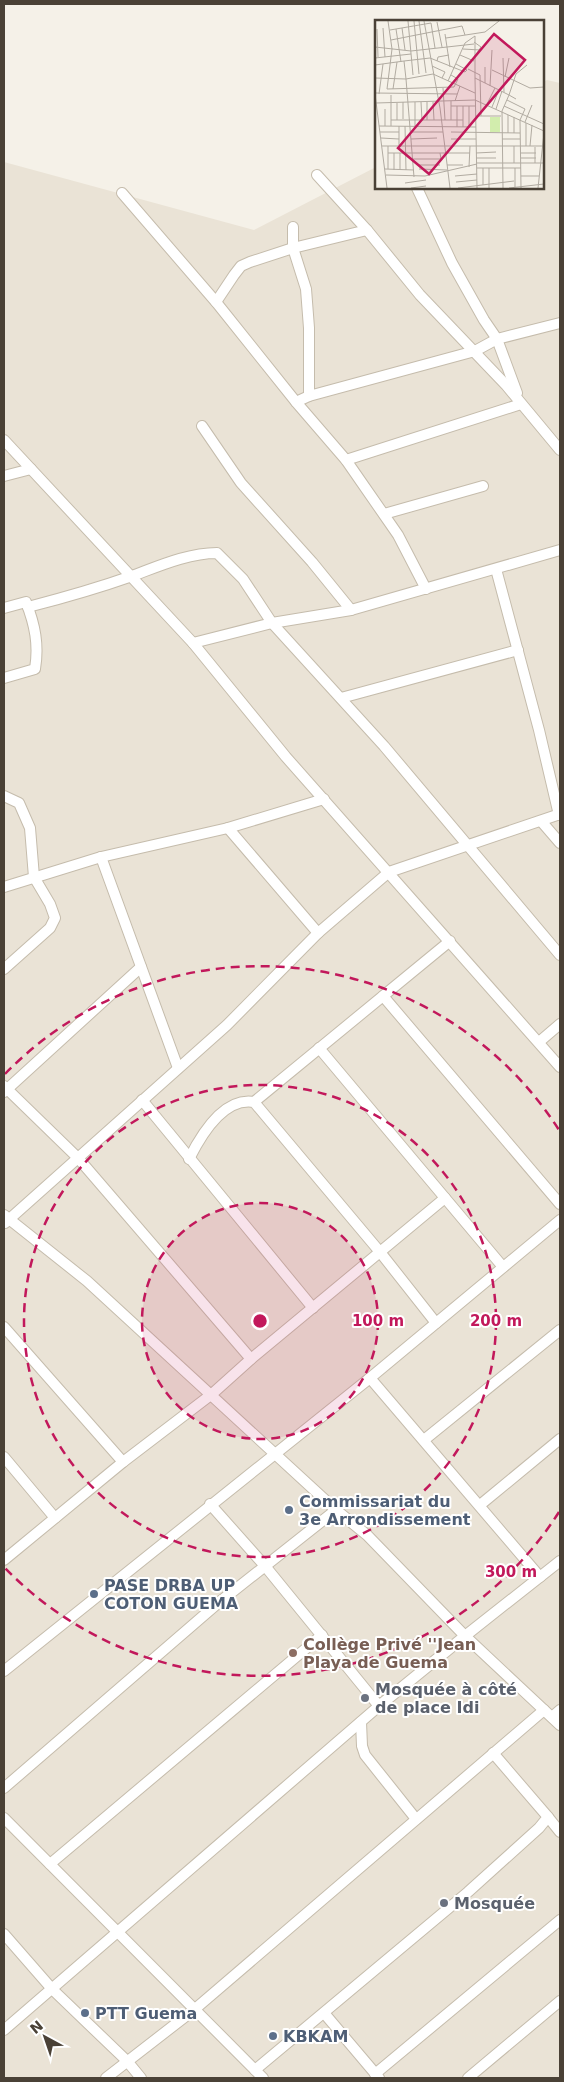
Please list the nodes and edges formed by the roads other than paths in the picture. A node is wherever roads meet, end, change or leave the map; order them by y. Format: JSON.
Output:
{"nodes":[{"id":1,"x":317,"y":175,"type":"dead end"},
{"id":2,"x":417,"y":189,"type":"edge"},
{"id":3,"x":122,"y":193,"type":"dead end"},
{"id":4,"x":293,"y":227,"type":"dead end"},
{"id":5,"x":367,"y":230,"type":"junction"},
{"id":6,"x":293,"y":248,"type":"junction"},
{"id":7,"x":216,"y":302,"type":"junction"},
{"id":8,"x":560,"y":322,"type":"edge"},
{"id":9,"x":497,"y":339,"type":"junction"},
{"id":10,"x":475,"y":351,"type":"junction"},
{"id":11,"x":309,"y":396,"type":"junction"},
{"id":12,"x":296,"y":402,"type":"junction"},
{"id":13,"x":521,"y":404,"type":"junction"},
{"id":14,"x":202,"y":426,"type":"dead end"},
{"id":15,"x":4,"y":440,"type":"edge"},
{"id":16,"x":560,"y":450,"type":"edge"},
{"id":17,"x":346,"y":460,"type":"junction"},
{"id":18,"x":31,"y":470,"type":"junction"},
{"id":19,"x":4,"y":476,"type":"edge"},
{"id":20,"x":483,"y":486,"type":"dead end"},
{"id":21,"x":384,"y":514,"type":"junction"},
{"id":22,"x":560,"y":550,"type":"edge"},
{"id":23,"x":496,"y":569,"type":"junction"},
{"id":24,"x":132,"y":576,"type":"junction"},
{"id":25,"x":426,"y":589,"type":"junction"},
{"id":26,"x":28,"y":607,"type":"junction"},
{"id":27,"x":4,"y":608,"type":"edge"},
{"id":28,"x":351,"y":610,"type":"junction"},
{"id":29,"x":272,"y":623,"type":"junction"},
{"id":30,"x":193,"y":643,"type":"junction"},
{"id":31,"x":518,"y":650,"type":"junction"},
{"id":32,"x":4,"y":678,"type":"edge"},
{"id":33,"x":341,"y":698,"type":"junction"},
{"id":34,"x":4,"y":796,"type":"edge"},
{"id":35,"x":324,"y":799,"type":"junction"},
{"id":36,"x":560,"y":814,"type":"edge"},
{"id":37,"x":541,"y":821,"type":"junction"},
{"id":38,"x":228,"y":828,"type":"junction"},
{"id":39,"x":560,"y":843,"type":"edge"},
{"id":40,"x":468,"y":845,"type":"junction"},
{"id":41,"x":102,"y":856,"type":"junction"},
{"id":42,"x":389,"y":872,"type":"junction"},
{"id":43,"x":34,"y":877,"type":"junction"},
{"id":44,"x":4,"y":887,"type":"edge"},
{"id":45,"x":318,"y":933,"type":"junction"},
{"id":46,"x":450,"y":941,"type":"junction"},
{"id":47,"x":560,"y":955,"type":"edge"},
{"id":48,"x":141,"y":967,"type":"junction"},
{"id":49,"x":4,"y":969,"type":"edge"},
{"id":50,"x":383,"y":996,"type":"junction"},
{"id":51,"x":560,"y":1024,"type":"edge"},
{"id":52,"x":539,"y":1042,"type":"junction"},
{"id":53,"x":319,"y":1048,"type":"junction"},
{"id":54,"x":560,"y":1067,"type":"edge"},
{"id":55,"x":178,"y":1068,"type":"junction"},
{"id":56,"x":5,"y":1089,"type":"edge"},
{"id":57,"x":142,"y":1100,"type":"junction"},
{"id":58,"x":254,"y":1102,"type":"junction"},
{"id":59,"x":78,"y":1158,"type":"junction"},
{"id":60,"x":189,"y":1159,"type":"junction"},
{"id":61,"x":445,"y":1198,"type":"junction"},
{"id":62,"x":560,"y":1204,"type":"edge"},
{"id":63,"x":5,"y":1219,"type":"edge"},
{"id":64,"x":560,"y":1220,"type":"edge"},
{"id":65,"x":380,"y":1252,"type":"junction"},
{"id":66,"x":503,"y":1267,"type":"junction"},
{"id":67,"x":313,"y":1308,"type":"junction"},
{"id":68,"x":436,"y":1323,"type":"junction"},
{"id":69,"x":4,"y":1327,"type":"edge"},
{"id":70,"x":560,"y":1330,"type":"edge"},
{"id":71,"x":252,"y":1359,"type":"junction"},
{"id":72,"x":370,"y":1378,"type":"junction"},
{"id":73,"x":212,"y":1394,"type":"junction"},
{"id":74,"x":560,"y":1439,"type":"edge"},
{"id":75,"x":424,"y":1440,"type":"junction"},
{"id":76,"x":275,"y":1452,"type":"junction"},
{"id":77,"x":4,"y":1457,"type":"edge"},
{"id":78,"x":123,"y":1462,"type":"junction"},
{"id":79,"x":210,"y":1504,"type":"junction"},
{"id":80,"x":480,"y":1505,"type":"junction"},
{"id":81,"x":336,"y":1510,"type":"junction"},
{"id":82,"x":55,"y":1518,"type":"junction"},
{"id":83,"x":4,"y":1560,"type":"edge"},
{"id":84,"x":560,"y":1561,"type":"edge"},
{"id":85,"x":265,"y":1566,"type":"junction"},
{"id":86,"x":540,"y":1578,"type":"junction"},
{"id":87,"x":322,"y":1635,"type":"junction"},
{"id":88,"x":465,"y":1636,"type":"junction"},
{"id":89,"x":4,"y":1671,"type":"edge"},
{"id":90,"x":379,"y":1706,"type":"junction"},
{"id":91,"x":560,"y":1710,"type":"edge"},
{"id":92,"x":548,"y":1713,"type":"junction"},
{"id":93,"x":361,"y":1722,"type":"junction"},
{"id":94,"x":560,"y":1725,"type":"edge"},
{"id":95,"x":494,"y":1753,"type":"junction"},
{"id":96,"x":4,"y":1788,"type":"edge"},
{"id":97,"x":548,"y":1817,"type":"junction"},
{"id":98,"x":4,"y":1818,"type":"edge"},
{"id":99,"x":416,"y":1819,"type":"junction"},
{"id":100,"x":560,"y":1832,"type":"edge"},
{"id":101,"x":50,"y":1864,"type":"junction"},
{"id":102,"x":560,"y":1920,"type":"edge"},
{"id":103,"x":118,"y":1933,"type":"junction"},
{"id":104,"x":4,"y":1934,"type":"edge"},
{"id":105,"x":52,"y":1989,"type":"junction"},
{"id":106,"x":560,"y":2001,"type":"edge"},
{"id":107,"x":195,"y":2009,"type":"junction"},
{"id":108,"x":324,"y":2012,"type":"junction"},
{"id":109,"x":4,"y":2030,"type":"edge"},
{"id":110,"x":127,"y":2062,"type":"junction"},
{"id":111,"x":255,"y":2070,"type":"junction"},
{"id":112,"x":377,"y":2076,"type":"edge"},
{"id":113,"x":106,"y":2078,"type":"edge"},
{"id":114,"x":141,"y":2078,"type":"edge"},
{"id":115,"x":263,"y":2078,"type":"edge"},
{"id":116,"x":468,"y":2078,"type":"edge"}],
"edges":[{"from":1,"to":5,"type":"street"},
{"from":2,"to":9,"type":"street"},
{"from":3,"to":7,"type":"street"},
{"from":4,"to":6,"type":"street"},
{"from":5,"to":6,"type":"street"},
{"from":5,"to":10,"type":"street"},
{"from":6,"to":7,"type":"street"},
{"from":6,"to":11,"type":"street"},
{"from":7,"to":12,"type":"street"},
{"from":8,"to":9,"type":"street"},
{"from":9,"to":10,"type":"street"},
{"from":9,"to":13,"type":"street"},
{"from":10,"to":11,"type":"street"},
{"from":10,"to":13,"type":"street"},
{"from":11,"to":12,"type":"street"},
{"from":12,"to":17,"type":"street"},
{"from":13,"to":16,"type":"street"},
{"from":13,"to":17,"type":"street"},
{"from":14,"to":28,"type":"street"},
{"from":15,"to":18,"type":"street"},
{"from":17,"to":21,"type":"street"},
{"from":18,"to":19,"type":"street"},
{"from":18,"to":24,"type":"street"},
{"from":20,"to":21,"type":"street"},
{"from":21,"to":25,"type":"street"},
{"from":22,"to":23,"type":"street"},
{"from":23,"to":25,"type":"street"},
{"from":23,"to":31,"type":"street"},
{"from":24,"to":26,"type":"street"},
{"from":24,"to":29,"type":"street"},
{"from":24,"to":30,"type":"street"},
{"from":25,"to":28,"type":"street"},
{"from":26,"to":27,"type":"street"},
{"from":26,"to":32,"type":"street"},
{"from":28,"to":29,"type":"street"},
{"from":29,"to":30,"type":"street"},
{"from":29,"to":33,"type":"street"},
{"from":30,"to":35,"type":"street"},
{"from":31,"to":33,"type":"street"},
{"from":31,"to":36,"type":"street"},
{"from":33,"to":40,"type":"street"},
{"from":34,"to":43,"type":"street"},
{"from":35,"to":38,"type":"street"},
{"from":35,"to":42,"type":"street"},
{"from":36,"to":37,"type":"street"},
{"from":37,"to":39,"type":"street"},
{"from":37,"to":40,"type":"street"},
{"from":38,"to":41,"type":"street"},
{"from":38,"to":45,"type":"street"},
{"from":40,"to":42,"type":"street"},
{"from":40,"to":47,"type":"street"},
{"from":41,"to":43,"type":"street"},
{"from":41,"to":48,"type":"street"},
{"from":42,"to":45,"type":"street"},
{"from":42,"to":46,"type":"street"},
{"from":43,"to":44,"type":"street"},
{"from":43,"to":49,"type":"street"},
{"from":45,"to":55,"type":"street"},
{"from":46,"to":50,"type":"street"},
{"from":46,"to":52,"type":"street"},
{"from":48,"to":55,"type":"street"},
{"from":48,"to":56,"type":"street"},
{"from":50,"to":53,"type":"street"},
{"from":50,"to":62,"type":"street"},
{"from":51,"to":52,"type":"street"},
{"from":52,"to":54,"type":"street"},
{"from":53,"to":58,"type":"street"},
{"from":53,"to":61,"type":"street"},
{"from":55,"to":57,"type":"street"},
{"from":56,"to":59,"type":"street"},
{"from":57,"to":59,"type":"street"},
{"from":57,"to":60,"type":"street"},
{"from":58,"to":60,"type":"street"},
{"from":58,"to":65,"type":"street"},
{"from":59,"to":63,"type":"street"},
{"from":59,"to":71,"type":"street"},
{"from":60,"to":67,"type":"street"},
{"from":61,"to":65,"type":"street"},
{"from":61,"to":66,"type":"street"},
{"from":63,"to":73,"type":"street"},
{"from":64,"to":66,"type":"street"},
{"from":65,"to":67,"type":"street"},
{"from":65,"to":68,"type":"street"},
{"from":66,"to":68,"type":"street"},
{"from":67,"to":71,"type":"street"},
{"from":68,"to":72,"type":"street"},
{"from":69,"to":78,"type":"street"},
{"from":70,"to":75,"type":"street"},
{"from":71,"to":73,"type":"street"},
{"from":72,"to":75,"type":"street"},
{"from":72,"to":76,"type":"street"},
{"from":73,"to":76,"type":"street"},
{"from":73,"to":78,"type":"street"},
{"from":74,"to":80,"type":"street"},
{"from":75,"to":80,"type":"street"},
{"from":76,"to":79,"type":"street"},
{"from":76,"to":81,"type":"street"},
{"from":77,"to":82,"type":"street"},
{"from":78,"to":82,"type":"street"},
{"from":79,"to":85,"type":"street"},
{"from":79,"to":89,"type":"street"},
{"from":80,"to":86,"type":"street"},
{"from":81,"to":85,"type":"street"},
{"from":81,"to":88,"type":"street"},
{"from":82,"to":83,"type":"street"},
{"from":84,"to":86,"type":"street"},
{"from":85,"to":87,"type":"street"},
{"from":85,"to":96,"type":"street"},
{"from":86,"to":88,"type":"street"},
{"from":87,"to":90,"type":"street"},
{"from":87,"to":101,"type":"street"},
{"from":88,"to":90,"type":"street"},
{"from":88,"to":92,"type":"street"},
{"from":90,"to":93,"type":"street"},
{"from":91,"to":92,"type":"street"},
{"from":92,"to":94,"type":"street"},
{"from":92,"to":95,"type":"street"},
{"from":93,"to":99,"type":"street"},
{"from":93,"to":103,"type":"street"},
{"from":95,"to":97,"type":"street"},
{"from":95,"to":99,"type":"street"},
{"from":97,"to":100,"type":"street"},
{"from":97,"to":108,"type":"street"},
{"from":98,"to":101,"type":"street"},
{"from":99,"to":107,"type":"street"},
{"from":101,"to":103,"type":"street"},
{"from":102,"to":112,"type":"street"},
{"from":103,"to":105,"type":"street"},
{"from":103,"to":107,"type":"street"},
{"from":104,"to":105,"type":"street"},
{"from":105,"to":109,"type":"street"},
{"from":105,"to":110,"type":"street"},
{"from":106,"to":116,"type":"street"},
{"from":107,"to":110,"type":"street"},
{"from":107,"to":111,"type":"street"},
{"from":108,"to":111,"type":"street"},
{"from":108,"to":112,"type":"street"},
{"from":110,"to":113,"type":"street"},
{"from":110,"to":114,"type":"street"},
{"from":111,"to":115,"type":"street"}]}
